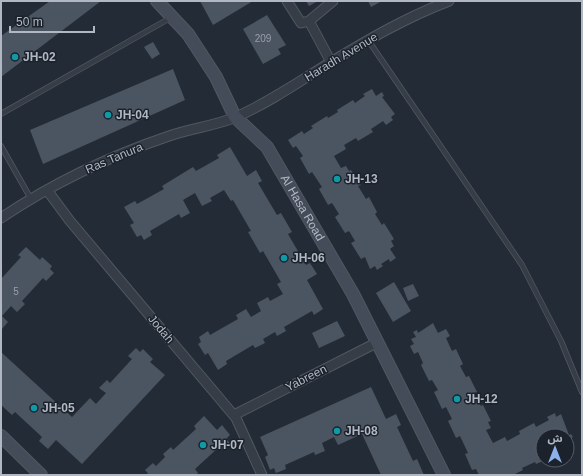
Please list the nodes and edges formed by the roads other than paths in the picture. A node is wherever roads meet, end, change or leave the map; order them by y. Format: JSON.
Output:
{"nodes":[{"id":1,"x":157,"y":1,"type":"edge"},
{"id":2,"x":287,"y":1,"type":"edge"},
{"id":3,"x":333,"y":1,"type":"edge"},
{"id":4,"x":449,"y":1,"type":"edge"},
{"id":5,"x":172,"y":17,"type":"junction"},
{"id":6,"x":310,"y":21,"type":"junction"},
{"id":7,"x":368,"y":40,"type":"junction"},
{"id":8,"x":331,"y":62,"type":"junction"},
{"id":9,"x":1,"y":114,"type":"edge"},
{"id":10,"x":235,"y":117,"type":"junction"},
{"id":11,"x":1,"y":146,"type":"edge"},
{"id":12,"x":47,"y":190,"type":"junction"},
{"id":13,"x":31,"y":199,"type":"junction"},
{"id":14,"x":1,"y":218,"type":"edge"},
{"id":15,"x":378,"y":342,"type":"junction"},
{"id":16,"x":582,"y":392,"type":"edge"},
{"id":17,"x":234,"y":415,"type":"junction"},
{"id":18,"x":1,"y":436,"type":"edge"},
{"id":19,"x":42,"y":475,"type":"edge"},
{"id":20,"x":262,"y":475,"type":"edge"},
{"id":21,"x":444,"y":475,"type":"edge"}],
"edges":[{"from":1,"to":5,"type":"main road","name":"Al Hasa Road"},
{"from":2,"to":6,"type":"street"},
{"from":3,"to":6,"type":"street"},
{"from":4,"to":7,"type":"street","name":"Haradh Avenue"},
{"from":5,"to":9,"type":"lane"},
{"from":5,"to":10,"type":"main road","name":"Al Hasa Road"},
{"from":6,"to":8,"type":"street"},
{"from":7,"to":8,"type":"street","name":"Haradh Avenue"},
{"from":7,"to":16,"type":"lane"},
{"from":8,"to":10,"type":"street","name":"Haradh Avenue"},
{"from":10,"to":12,"type":"street","name":"Ras Tanura"},
{"from":10,"to":15,"type":"main road","name":"Al Hasa Road"},
{"from":11,"to":13,"type":"lane"},
{"from":12,"to":13,"type":"street","name":"Ras Tanura"},
{"from":12,"to":17,"type":"street","name":"Jodah"},
{"from":13,"to":14,"type":"street","name":"Ras Tanura"},
{"from":15,"to":17,"type":"street","name":"Yabreen"},
{"from":15,"to":21,"type":"main road","name":"Al Hasa Road"},
{"from":17,"to":20,"type":"street","name":"Jodah"},
{"from":18,"to":19,"type":"main road"}]}
